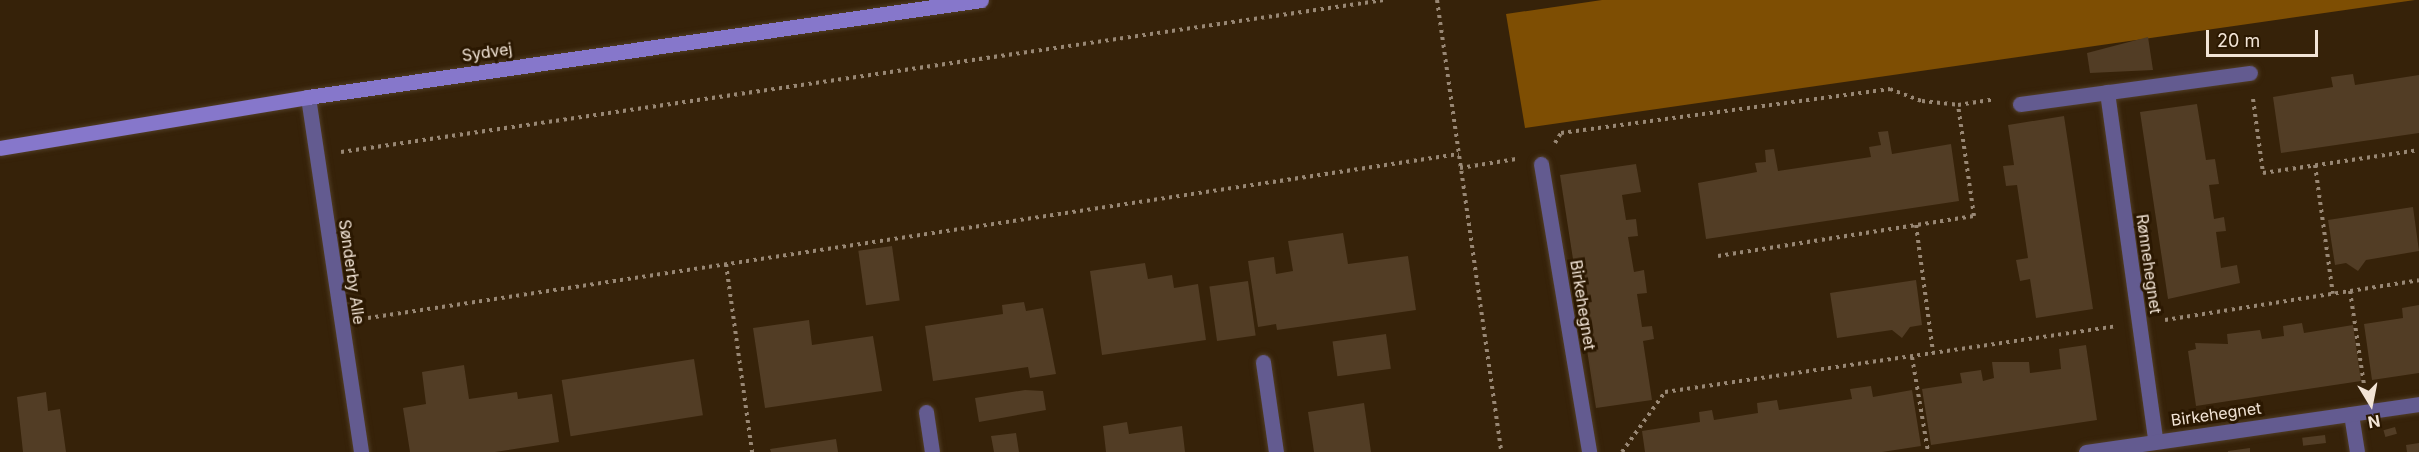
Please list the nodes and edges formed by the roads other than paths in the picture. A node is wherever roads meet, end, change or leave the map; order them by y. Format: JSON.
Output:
{"nodes":[{"id":1,"x":981,"y":0,"type":"edge"},
{"id":2,"x":2250,"y":73,"type":"road end"},
{"id":3,"x":2107,"y":92,"type":"junction"},
{"id":4,"x":308,"y":97,"type":"junction"},
{"id":5,"x":2020,"y":104,"type":"road end"},
{"id":6,"x":0,"y":148,"type":"edge"},
{"id":7,"x":1541,"y":164,"type":"road end"},
{"id":8,"x":1263,"y":362,"type":"dead end"},
{"id":9,"x":2419,"y":404,"type":"edge"},
{"id":10,"x":926,"y":412,"type":"dead end"},
{"id":11,"x":2351,"y":414,"type":"junction"},
{"id":12,"x":2155,"y":440,"type":"junction"},
{"id":13,"x":361,"y":452,"type":"edge"},
{"id":14,"x":932,"y":452,"type":"edge"},
{"id":15,"x":1276,"y":452,"type":"edge"},
{"id":16,"x":1589,"y":452,"type":"edge"},
{"id":17,"x":2086,"y":452,"type":"edge"},
{"id":18,"x":2357,"y":452,"type":"edge"}],
"edges":[{"from":1,"to":4,"type":"main road","name":"Sydvej"},
{"from":2,"to":3,"type":"street"},
{"from":3,"to":5,"type":"street"},
{"from":3,"to":12,"type":"street","name":"Rønnehegnet"},
{"from":4,"to":6,"type":"main road","name":"Sydvej"},
{"from":4,"to":13,"type":"street","name":"Sønderby Alle"},
{"from":7,"to":16,"type":"street","name":"Birkehegnet"},
{"from":8,"to":15,"type":"street"},
{"from":9,"to":11,"type":"street","name":"Birkehegnet"},
{"from":10,"to":14,"type":"street"},
{"from":11,"to":12,"type":"street","name":"Birkehegnet"},
{"from":11,"to":18,"type":"street"},
{"from":12,"to":17,"type":"street","name":"Birkehegnet"}]}
